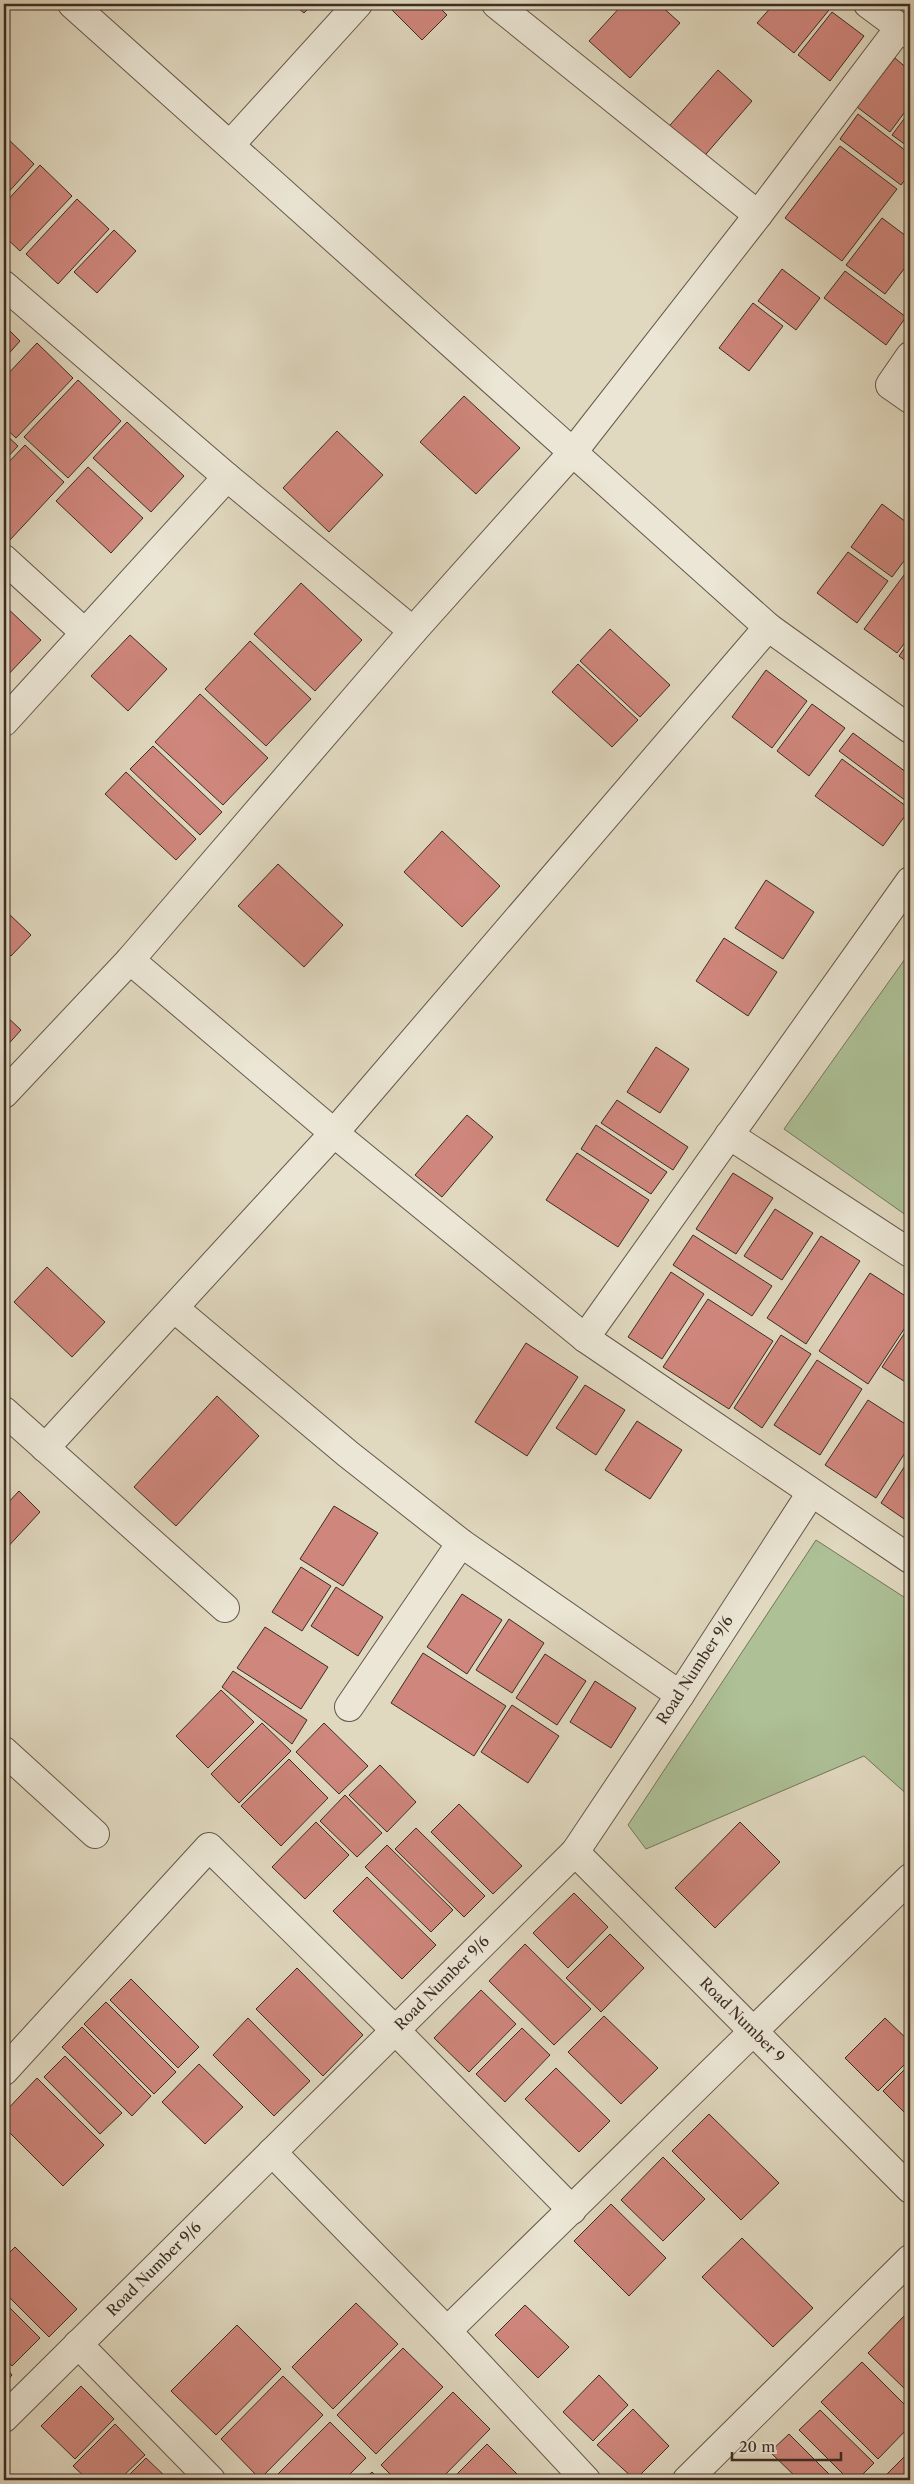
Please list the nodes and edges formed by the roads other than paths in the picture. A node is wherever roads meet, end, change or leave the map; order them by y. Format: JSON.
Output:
{"nodes":[{"id":1,"x":72,"y":4,"type":"edge"},
{"id":2,"x":358,"y":4,"type":"edge"},
{"id":3,"x":496,"y":4,"type":"edge"},
{"id":4,"x":868,"y":4,"type":"edge"},
{"id":5,"x":905,"y":31,"type":"edge"},
{"id":6,"x":230,"y":144,"type":"junction"},
{"id":7,"x":758,"y":215,"type":"junction"},
{"id":8,"x":4,"y":285,"type":"edge"},
{"id":9,"x":910,"y":356,"type":"edge"},
{"id":10,"x":910,"y":399,"type":"edge"},
{"id":11,"x":573,"y":452,"type":"junction"},
{"id":12,"x":227,"y":477,"type":"junction"},
{"id":13,"x":4,"y":559,"type":"edge"},
{"id":14,"x":768,"y":627,"type":"junction"},
{"id":15,"x":413,"y":631,"type":"junction"},
{"id":16,"x":84,"y":632,"type":"junction"},
{"id":17,"x":4,"y":722,"type":"edge"},
{"id":18,"x":910,"y":729,"type":"edge"},
{"id":19,"x":910,"y":880,"type":"edge"},
{"id":20,"x":130,"y":960,"type":"junction"},
{"id":21,"x":4,"y":1094,"type":"edge"},
{"id":22,"x":334,"y":1132,"type":"junction"},
{"id":23,"x":729,"y":1135,"type":"junction"},
{"id":24,"x":910,"y":1253,"type":"edge"},
{"id":25,"x":174,"y":1308,"type":"junction"},
{"id":26,"x":585,"y":1338,"type":"junction"},
{"id":27,"x":4,"y":1411,"type":"edge"},
{"id":28,"x":45,"y":1448,"type":"junction"},
{"id":29,"x":811,"y":1493,"type":"junction"},
{"id":30,"x":461,"y":1544,"type":"junction"},
{"id":31,"x":910,"y":1559,"type":"edge"},
{"id":32,"x":225,"y":1608,"type":"dead end"},
{"id":33,"x":680,"y":1695,"type":"junction"},
{"id":34,"x":348,"y":1707,"type":"dead end"},
{"id":35,"x":4,"y":1751,"type":"edge"},
{"id":36,"x":95,"y":1834,"type":"dead end"},
{"id":37,"x":574,"y":1852,"type":"junction"},
{"id":38,"x":910,"y":1878,"type":"edge"},
{"id":39,"x":395,"y":2030,"type":"junction"},
{"id":40,"x":754,"y":2032,"type":"junction"},
{"id":41,"x":4,"y":2071,"type":"edge"},
{"id":42,"x":272,"y":2152,"type":"junction"},
{"id":43,"x":910,"y":2189,"type":"edge"},
{"id":44,"x":572,"y":2210,"type":"junction"},
{"id":45,"x":910,"y":2260,"type":"edge"},
{"id":46,"x":447,"y":2331,"type":"junction"},
{"id":47,"x":78,"y":2344,"type":"junction"},
{"id":48,"x":4,"y":2418,"type":"edge"},
{"id":49,"x":211,"y":2480,"type":"edge"},
{"id":50,"x":586,"y":2480,"type":"edge"},
{"id":51,"x":687,"y":2480,"type":"edge"}],
"edges":[{"from":1,"to":6,"type":"street"},
{"from":2,"to":6,"type":"street"},
{"from":3,"to":7,"type":"street"},
{"from":4,"to":5,"type":"street"},
{"from":5,"to":7,"type":"street"},
{"from":6,"to":11,"type":"street"},
{"from":7,"to":11,"type":"street"},
{"from":8,"to":12,"type":"street"},
{"from":9,"to":10,"type":"street"},
{"from":11,"to":14,"type":"street"},
{"from":11,"to":15,"type":"street"},
{"from":12,"to":15,"type":"street"},
{"from":12,"to":16,"type":"street"},
{"from":13,"to":16,"type":"street"},
{"from":14,"to":18,"type":"street"},
{"from":14,"to":22,"type":"street"},
{"from":15,"to":20,"type":"street"},
{"from":16,"to":17,"type":"street"},
{"from":19,"to":23,"type":"street"},
{"from":20,"to":21,"type":"street"},
{"from":20,"to":22,"type":"street"},
{"from":22,"to":25,"type":"street"},
{"from":22,"to":26,"type":"street"},
{"from":23,"to":24,"type":"street"},
{"from":23,"to":26,"type":"street"},
{"from":25,"to":28,"type":"street"},
{"from":25,"to":30,"type":"street"},
{"from":26,"to":29,"type":"street"},
{"from":27,"to":28,"type":"street"},
{"from":28,"to":32,"type":"street"},
{"from":29,"to":31,"type":"street"},
{"from":29,"to":33,"type":"street","name":"Road Number 9/6"},
{"from":30,"to":33,"type":"street"},
{"from":30,"to":34,"type":"street"},
{"from":33,"to":37,"type":"street","name":"Road Number 9/6"},
{"from":35,"to":36,"type":"street"},
{"from":37,"to":39,"type":"street","name":"Road Number 9/6"},
{"from":37,"to":40,"type":"street","name":"Road Number 9"},
{"from":38,"to":40,"type":"street"},
{"from":39,"to":41,"type":"street"},
{"from":39,"to":42,"type":"street","name":"Road Number 9/6"},
{"from":39,"to":44,"type":"street"},
{"from":40,"to":43,"type":"street","name":"Road Number 9"},
{"from":40,"to":44,"type":"street"},
{"from":42,"to":46,"type":"street"},
{"from":42,"to":47,"type":"street","name":"Road Number 9/6"},
{"from":44,"to":46,"type":"street"},
{"from":45,"to":51,"type":"street"},
{"from":46,"to":50,"type":"street"},
{"from":47,"to":48,"type":"street","name":"Road Number 9/6"},
{"from":47,"to":49,"type":"street"}]}
